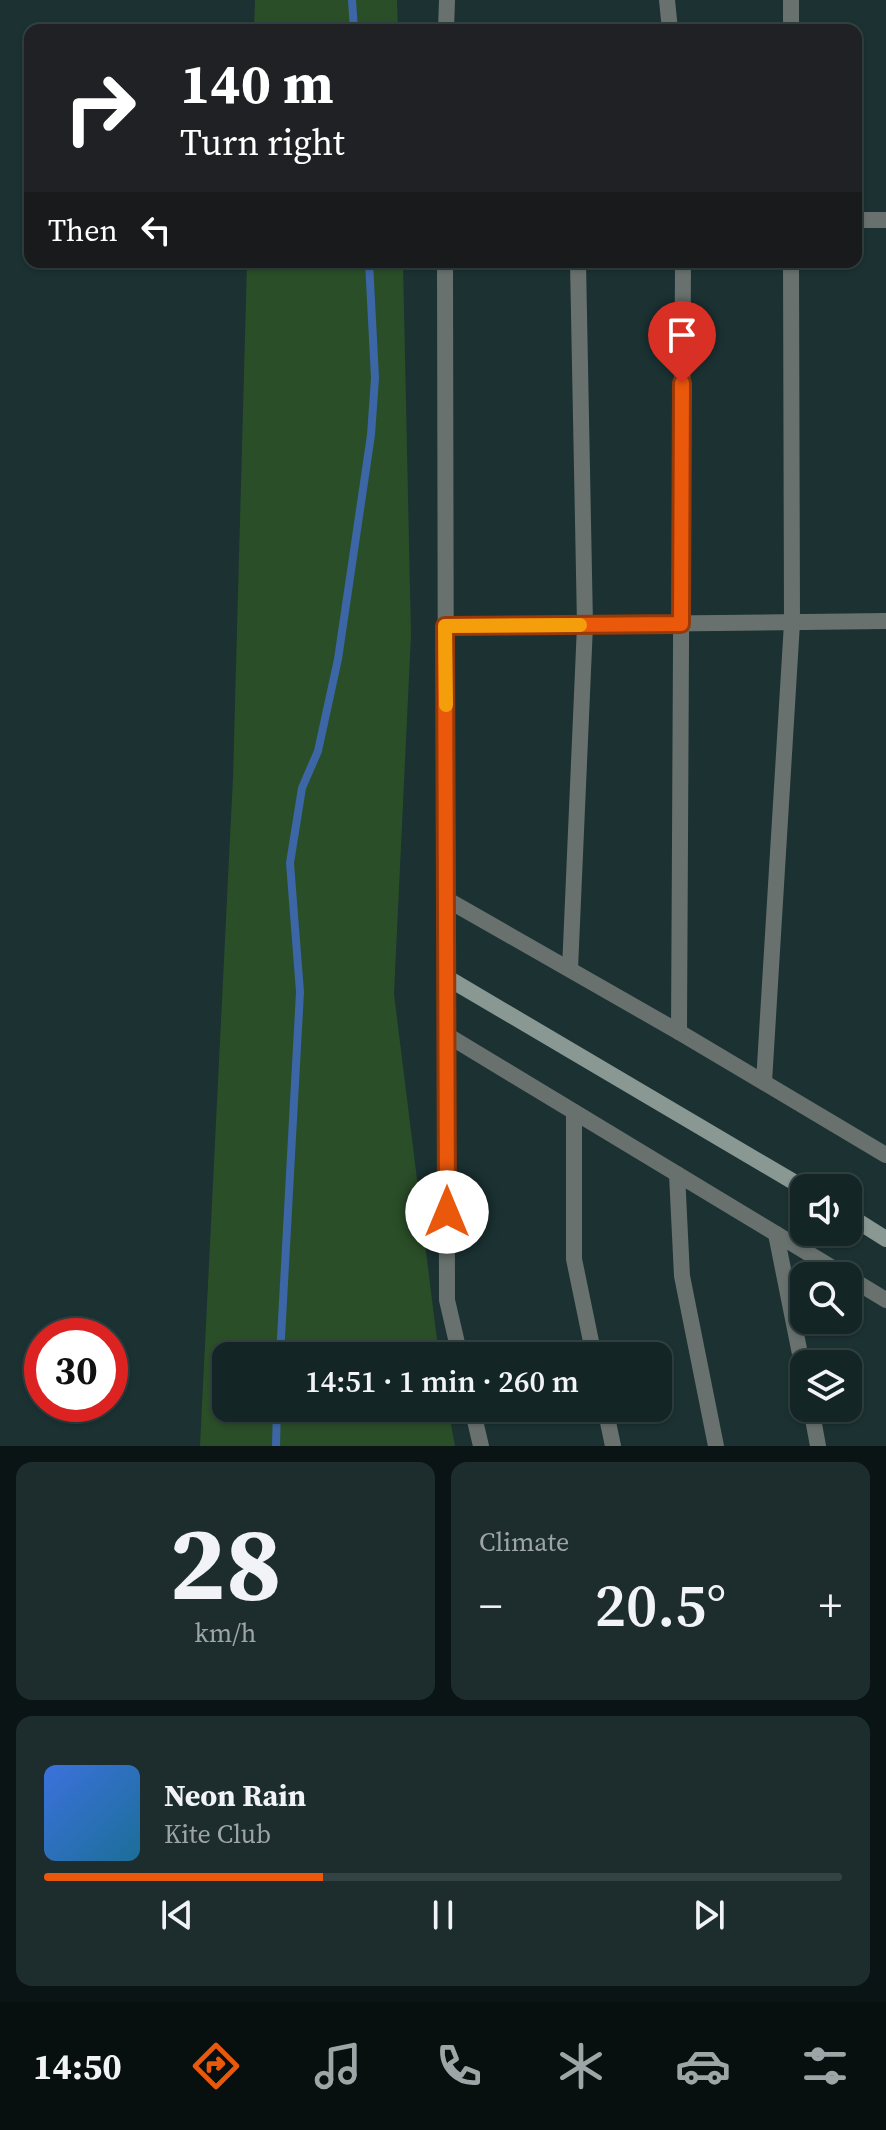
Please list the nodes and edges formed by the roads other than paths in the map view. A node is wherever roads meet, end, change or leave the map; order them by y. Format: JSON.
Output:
{"nodes":[{"id":1,"x":447,"y":0,"type":"edge"},
{"id":2,"x":667,"y":0,"type":"edge"},
{"id":3,"x":791,"y":0,"type":"edge"},
{"id":4,"x":446,"y":24,"type":"edge"},
{"id":5,"x":669,"y":24,"type":"edge"},
{"id":6,"x":791,"y":24,"type":"edge"},
{"id":7,"x":862,"y":220,"type":"edge"},
{"id":8,"x":886,"y":220,"type":"edge"},
{"id":9,"x":445,"y":268,"type":"edge"},
{"id":10,"x":578,"y":268,"type":"edge"},
{"id":11,"x":683,"y":268,"type":"edge"},
{"id":12,"x":791,"y":268,"type":"edge"},
{"id":13,"x":886,"y":621,"type":"edge"},
{"id":14,"x":792,"y":623,"type":"junction"},
{"id":15,"x":681,"y":624,"type":"junction"},
{"id":16,"x":585,"y":625,"type":"junction"},
{"id":17,"x":445,"y":626,"type":"junction"},
{"id":18,"x":446,"y":899,"type":"junction"},
{"id":19,"x":570,"y":969,"type":"junction"},
{"id":20,"x":446,"y":977,"type":"junction"},
{"id":21,"x":679,"y":1032,"type":"junction"},
{"id":22,"x":447,"y":1035,"type":"junction"},
{"id":23,"x":764,"y":1082,"type":"junction"},
{"id":24,"x":574,"y":1112,"type":"junction"},
{"id":25,"x":886,"y":1155,"type":"edge"},
{"id":26,"x":677,"y":1174,"type":"junction"},
{"id":27,"x":790,"y":1180,"type":"edge"},
{"id":28,"x":862,"y":1224,"type":"edge"},
{"id":29,"x":776,"y":1234,"type":"junction"},
{"id":30,"x":886,"y":1239,"type":"edge"},
{"id":31,"x":822,"y":1262,"type":"edge"},
{"id":32,"x":862,"y":1286,"type":"edge"},
{"id":33,"x":886,"y":1300,"type":"edge"},
{"id":34,"x":457,"y":1342,"type":"edge"},
{"id":35,"x":591,"y":1342,"type":"edge"},
{"id":36,"x":799,"y":1350,"type":"edge"},
{"id":37,"x":475,"y":1422,"type":"edge"},
{"id":38,"x":608,"y":1422,"type":"edge"},
{"id":39,"x":814,"y":1422,"type":"edge"},
{"id":40,"x":481,"y":1446,"type":"edge"},
{"id":41,"x":613,"y":1446,"type":"edge"},
{"id":42,"x":716,"y":1446,"type":"edge"},
{"id":43,"x":818,"y":1446,"type":"edge"}],
"edges":[{"from":1,"to":4,"type":"street"},
{"from":2,"to":5,"type":"street"},
{"from":3,"to":6,"type":"street"},
{"from":7,"to":8,"type":"street"},
{"from":9,"to":17,"type":"street"},
{"from":10,"to":16,"type":"street"},
{"from":11,"to":15,"type":"street"},
{"from":12,"to":14,"type":"street"},
{"from":13,"to":14,"type":"street"},
{"from":14,"to":15,"type":"street"},
{"from":14,"to":23,"type":"street"},
{"from":15,"to":16,"type":"street"},
{"from":15,"to":21,"type":"street"},
{"from":16,"to":17,"type":"street"},
{"from":16,"to":19,"type":"street"},
{"from":17,"to":18,"type":"street"},
{"from":18,"to":19,"type":"street"},
{"from":18,"to":20,"type":"street"},
{"from":19,"to":21,"type":"street"},
{"from":20,"to":22,"type":"street"},
{"from":20,"to":27,"type":"street"},
{"from":21,"to":23,"type":"street"},
{"from":22,"to":24,"type":"street"},
{"from":22,"to":34,"type":"street"},
{"from":23,"to":25,"type":"street"},
{"from":24,"to":26,"type":"street"},
{"from":24,"to":35,"type":"street"},
{"from":26,"to":29,"type":"street"},
{"from":26,"to":42,"type":"street"},
{"from":28,"to":30,"type":"street"},
{"from":29,"to":31,"type":"street"},
{"from":29,"to":36,"type":"street"},
{"from":32,"to":33,"type":"street"},
{"from":37,"to":40,"type":"street"},
{"from":38,"to":41,"type":"street"},
{"from":39,"to":43,"type":"street"}]}
